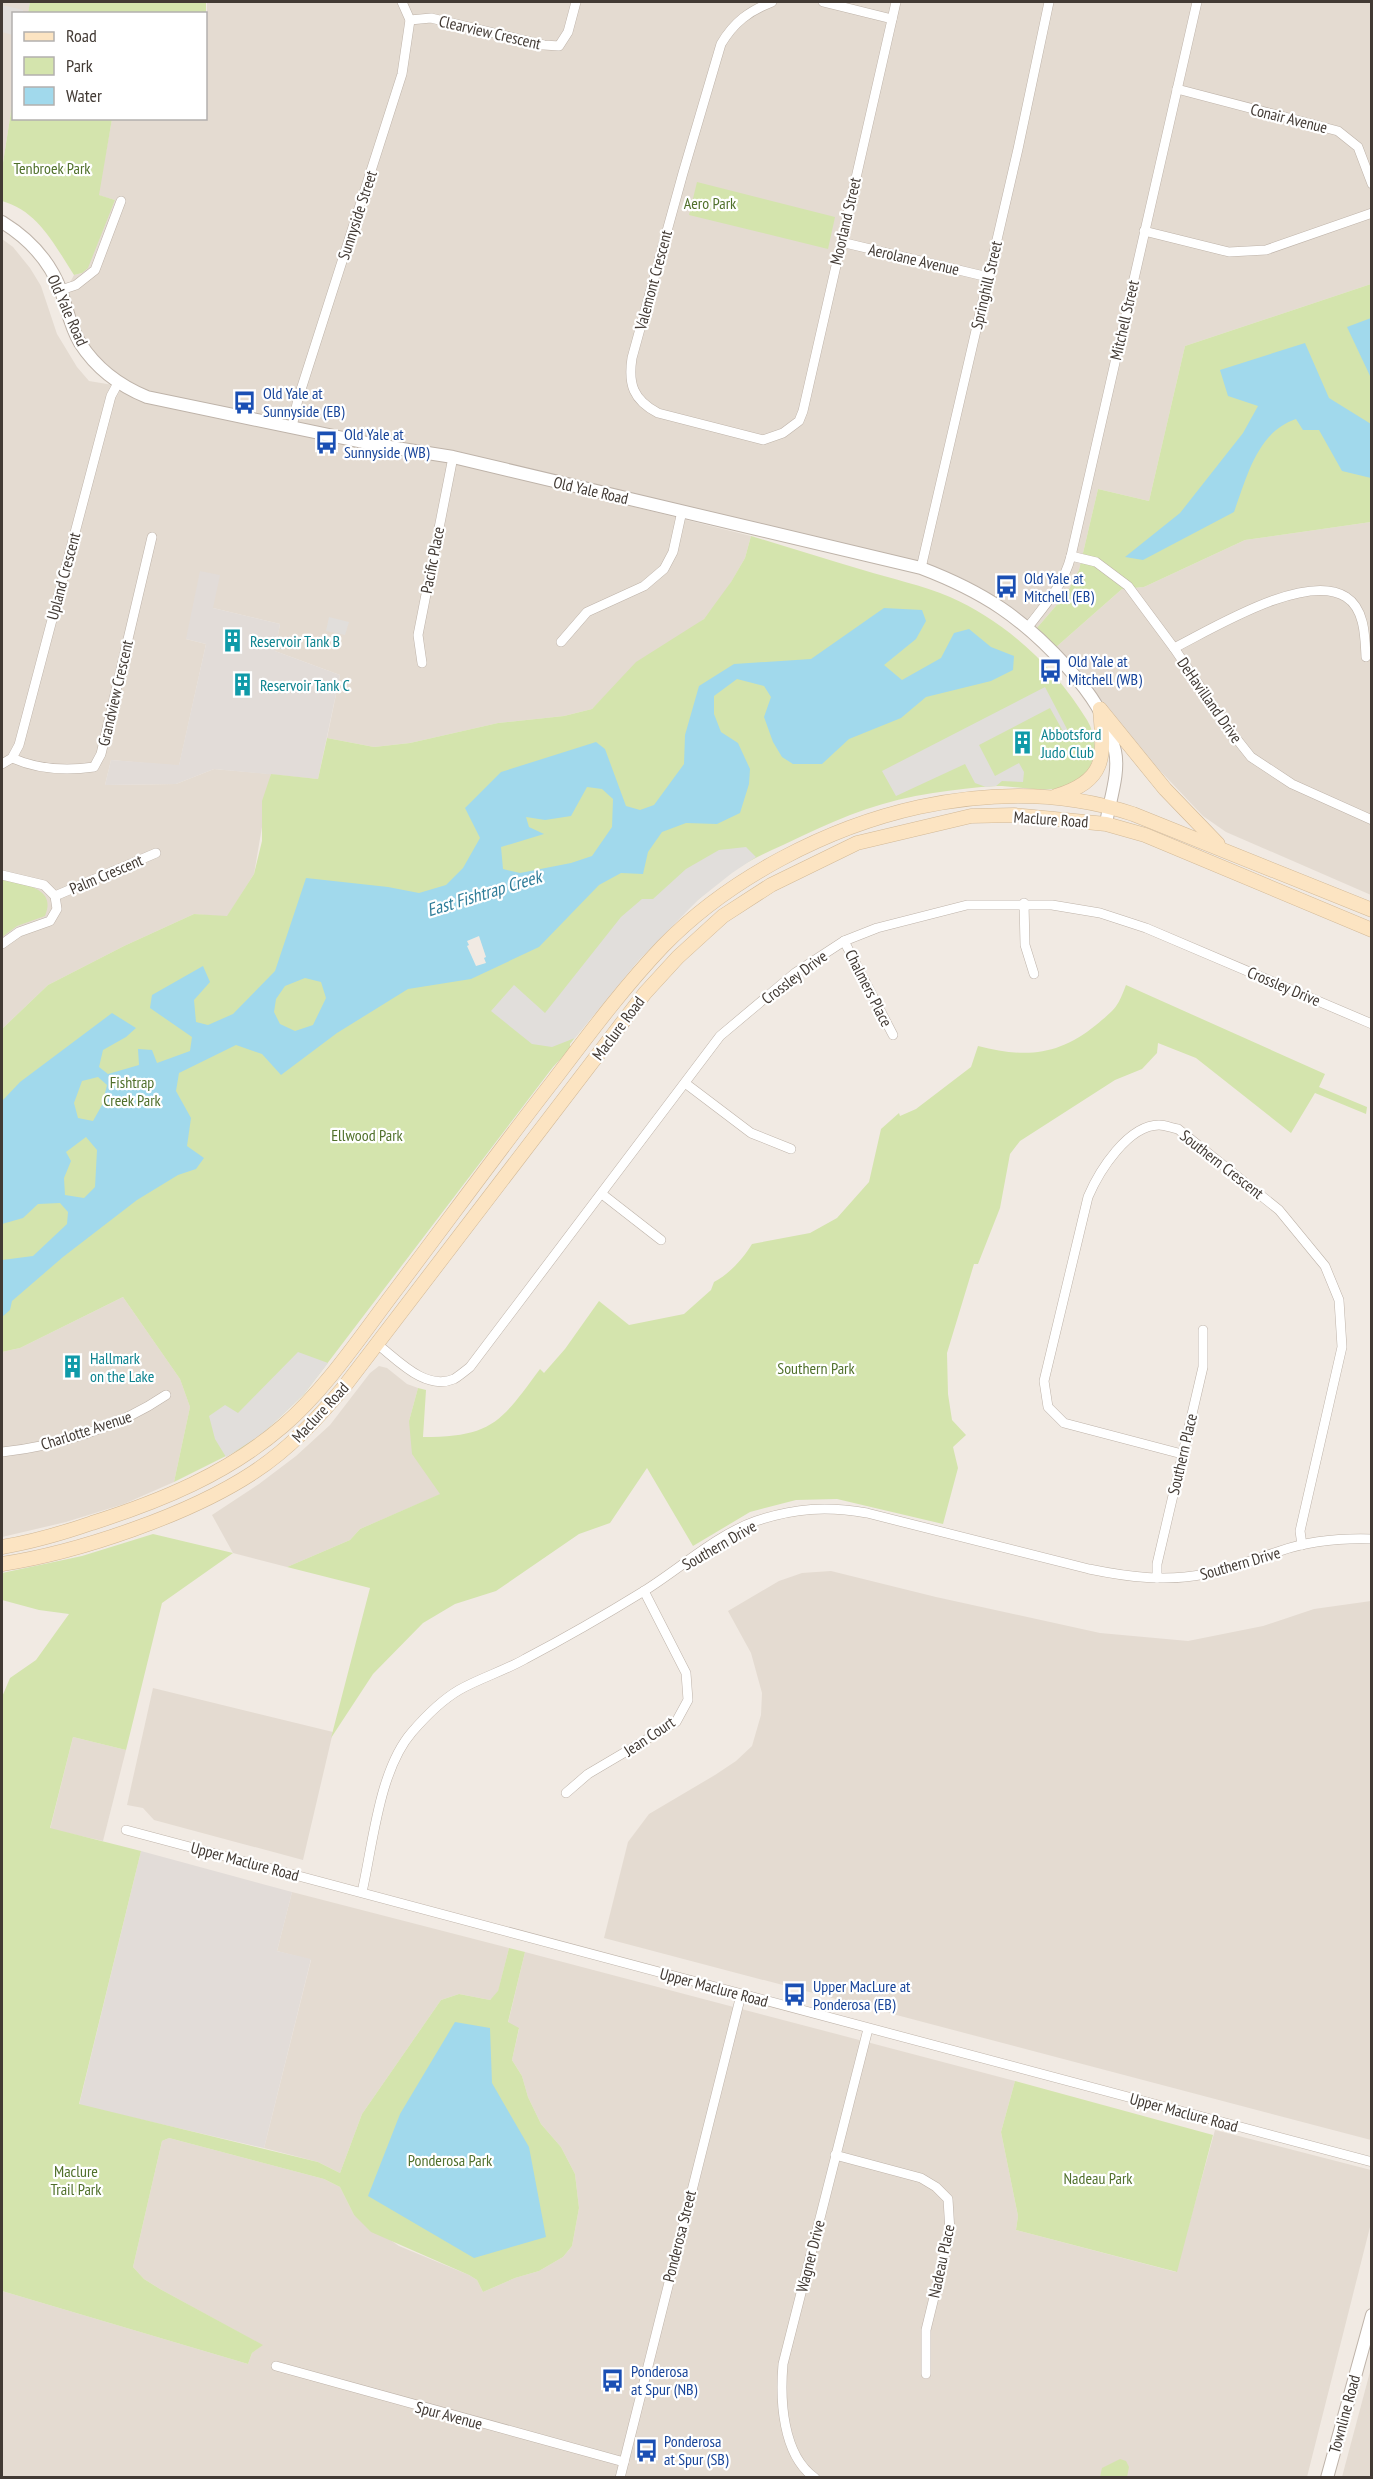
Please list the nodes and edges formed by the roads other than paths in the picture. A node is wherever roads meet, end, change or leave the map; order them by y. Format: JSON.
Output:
{"nodes":[{"id":1,"x":402,"y":2,"type":"edge"},
{"id":2,"x":576,"y":2,"type":"edge"},
{"id":3,"x":772,"y":2,"type":"edge"},
{"id":4,"x":823,"y":2,"type":"edge"},
{"id":5,"x":896,"y":2,"type":"edge"},
{"id":6,"x":1049,"y":2,"type":"edge"},
{"id":7,"x":1197,"y":2,"type":"edge"},
{"id":8,"x":892,"y":18,"type":"junction"},
{"id":9,"x":410,"y":20,"type":"junction"},
{"id":10,"x":1177,"y":89,"type":"junction"},
{"id":11,"x":1371,"y":184,"type":"edge"},
{"id":12,"x":121,"y":201,"type":"dead end"},
{"id":13,"x":1371,"y":213,"type":"edge"},
{"id":14,"x":2,"y":222,"type":"edge"},
{"id":15,"x":1144,"y":231,"type":"junction"},
{"id":16,"x":841,"y":242,"type":"junction"},
{"id":17,"x":988,"y":277,"type":"junction"},
{"id":18,"x":61,"y":291,"type":"junction"},
{"id":19,"x":118,"y":383,"type":"junction"},
{"id":20,"x":292,"y":427,"type":"junction"},
{"id":21,"x":783,"y":433,"type":"joint"},
{"id":22,"x":453,"y":457,"type":"junction"},
{"id":23,"x":682,"y":511,"type":"junction"},
{"id":24,"x":152,"y":537,"type":"dead end"},
{"id":25,"x":1071,"y":556,"type":"junction"},
{"id":26,"x":921,"y":568,"type":"junction"},
{"id":27,"x":1028,"y":627,"type":"junction"},
{"id":28,"x":561,"y":642,"type":"dead end"},
{"id":29,"x":1174,"y":648,"type":"junction"},
{"id":30,"x":1366,"y":657,"type":"dead end"},
{"id":31,"x":422,"y":663,"type":"dead end"},
{"id":32,"x":1100,"y":709,"type":"junction"},
{"id":33,"x":12,"y":759,"type":"junction"},
{"id":34,"x":2,"y":764,"type":"edge"},
{"id":35,"x":1054,"y":797,"type":"junction"},
{"id":36,"x":1109,"y":806,"type":"junction"},
{"id":37,"x":1371,"y":820,"type":"edge"},
{"id":38,"x":1106,"y":824,"type":"junction"},
{"id":39,"x":1224,"y":850,"type":"junction"},
{"id":40,"x":156,"y":853,"type":"dead end"},
{"id":41,"x":2,"y":875,"type":"edge"},
{"id":42,"x":55,"y":896,"type":"junction"},
{"id":43,"x":1024,"y":903,"type":"junction"},
{"id":44,"x":1371,"y":910,"type":"edge"},
{"id":45,"x":1371,"y":930,"type":"edge"},
{"id":46,"x":844,"y":941,"type":"junction"},
{"id":47,"x":2,"y":944,"type":"edge"},
{"id":48,"x":1034,"y":974,"type":"dead end"},
{"id":49,"x":1371,"y":1024,"type":"edge"},
{"id":50,"x":893,"y":1035,"type":"dead end"},
{"id":51,"x":685,"y":1083,"type":"junction"},
{"id":52,"x":790,"y":1149,"type":"dead end"},
{"id":53,"x":602,"y":1194,"type":"junction"},
{"id":54,"x":661,"y":1240,"type":"dead end"},
{"id":55,"x":412,"y":1267,"type":"junction"},
{"id":56,"x":1203,"y":1330,"type":"dead end"},
{"id":57,"x":377,"y":1344,"type":"junction"},
{"id":58,"x":166,"y":1395,"type":"dead end"},
{"id":59,"x":2,"y":1452,"type":"edge"},
{"id":60,"x":1182,"y":1454,"type":"junction"},
{"id":61,"x":1371,"y":1539,"type":"edge"},
{"id":62,"x":1302,"y":1545,"type":"junction"},
{"id":63,"x":2,"y":1547,"type":"edge"},
{"id":64,"x":2,"y":1564,"type":"edge"},
{"id":65,"x":1157,"y":1578,"type":"junction"},
{"id":66,"x":644,"y":1591,"type":"junction"},
{"id":67,"x":566,"y":1793,"type":"dead end"},
{"id":68,"x":126,"y":1830,"type":"dead end"},
{"id":69,"x":362,"y":1892,"type":"junction"},
{"id":70,"x":741,"y":1995,"type":"junction"},
{"id":71,"x":868,"y":2029,"type":"junction"},
{"id":72,"x":835,"y":2155,"type":"junction"},
{"id":73,"x":1371,"y":2162,"type":"edge"},
{"id":74,"x":1371,"y":2315,"type":"edge"},
{"id":75,"x":276,"y":2366,"type":"dead end"},
{"id":76,"x":926,"y":2374,"type":"dead end"},
{"id":77,"x":624,"y":2462,"type":"junction"},
{"id":78,"x":811,"y":2477,"type":"edge"},
{"id":79,"x":620,"y":2478,"type":"edge"},
{"id":80,"x":1327,"y":2478,"type":"edge"}],
"edges":[{"from":1,"to":9,"type":"street"},
{"from":2,"to":9,"type":"street","name":"Clearview Crescent"},
{"from":3,"to":21,"type":"street","name":"Valemont Crescent"},
{"from":4,"to":8,"type":"street"},
{"from":5,"to":8,"type":"street","name":"Moorland Street"},
{"from":6,"to":17,"type":"street","name":"Springhill Street"},
{"from":7,"to":10,"type":"street","name":"Mitchell Street"},
{"from":8,"to":16,"type":"street","name":"Moorland Street"},
{"from":9,"to":20,"type":"street","name":"Sunnyside Street"},
{"from":10,"to":11,"type":"street","name":"Conair Avenue"},
{"from":10,"to":15,"type":"street","name":"Mitchell Street"},
{"from":12,"to":18,"type":"street"},
{"from":13,"to":15,"type":"street"},
{"from":14,"to":18,"type":"street","name":"Old Yale Road"},
{"from":15,"to":25,"type":"street","name":"Mitchell Street"},
{"from":16,"to":17,"type":"street","name":"Aerolane Avenue"},
{"from":16,"to":21,"type":"street","name":"Moorland Street"},
{"from":17,"to":26,"type":"street","name":"Springhill Street"},
{"from":18,"to":19,"type":"street","name":"Old Yale Road"},
{"from":19,"to":20,"type":"street","name":"Old Yale Road"},
{"from":19,"to":33,"type":"street","name":"Upland Crescent"},
{"from":20,"to":22,"type":"street","name":"Old Yale Road"},
{"from":22,"to":23,"type":"street","name":"Old Yale Road"},
{"from":22,"to":31,"type":"street","name":"Pacific Place"},
{"from":23,"to":26,"type":"street","name":"Old Yale Road"},
{"from":23,"to":28,"type":"street"},
{"from":24,"to":33,"type":"street","name":"Grandview Crescent"},
{"from":25,"to":27,"type":"street","name":"Mitchell Street"},
{"from":25,"to":29,"type":"street","name":"DeHavilland Drive"},
{"from":26,"to":27,"type":"street","name":"Old Yale Road"},
{"from":27,"to":32,"type":"street","name":"Old Yale Road"},
{"from":29,"to":30,"type":"street"},
{"from":29,"to":37,"type":"street","name":"DeHavilland Drive"},
{"from":32,"to":35,"type":"main road"},
{"from":32,"to":36,"type":"street","name":"Old Yale Road"},
{"from":32,"to":39,"type":"main road"},
{"from":33,"to":34,"type":"street"},
{"from":35,"to":36,"type":"main road","name":"Maclure Road"},
{"from":35,"to":55,"type":"main road","name":"Maclure Road"},
{"from":36,"to":38,"type":"street","name":"Old Yale Road"},
{"from":36,"to":39,"type":"main road","name":"Maclure Road"},
{"from":38,"to":45,"type":"main road","name":"Maclure Road"},
{"from":38,"to":57,"type":"main road","name":"Maclure Road"},
{"from":39,"to":44,"type":"main road","name":"Maclure Road"},
{"from":40,"to":42,"type":"street","name":"Palm Crescent"},
{"from":41,"to":42,"type":"street","name":"Palm Crescent"},
{"from":42,"to":47,"type":"street","name":"Palm Crescent"},
{"from":43,"to":46,"type":"street","name":"Crossley Drive"},
{"from":43,"to":48,"type":"street"},
{"from":43,"to":49,"type":"street","name":"Crossley Drive"},
{"from":46,"to":50,"type":"street","name":"Chalmers Place"},
{"from":46,"to":51,"type":"street","name":"Crossley Drive"},
{"from":51,"to":52,"type":"street"},
{"from":51,"to":53,"type":"street","name":"Crossley Drive"},
{"from":53,"to":54,"type":"street"},
{"from":53,"to":57,"type":"street","name":"Crossley Drive"},
{"from":55,"to":57,"type":"main road"},
{"from":55,"to":63,"type":"main road","name":"Maclure Road"},
{"from":56,"to":60,"type":"street","name":"Southern Place"},
{"from":57,"to":64,"type":"main road","name":"Maclure Road"},
{"from":58,"to":59,"type":"street","name":"Charlotte Avenue"},
{"from":60,"to":62,"type":"street","name":"Southern Crescent"},
{"from":60,"to":65,"type":"street","name":"Southern Place"},
{"from":61,"to":62,"type":"street","name":"Southern Drive"},
{"from":62,"to":65,"type":"street","name":"Southern Drive"},
{"from":65,"to":66,"type":"street","name":"Southern Drive"},
{"from":66,"to":67,"type":"street","name":"Jean Court"},
{"from":66,"to":69,"type":"street","name":"Southern Drive"},
{"from":68,"to":69,"type":"street","name":"Upper Maclure Road"},
{"from":69,"to":70,"type":"street","name":"Upper Maclure Road"},
{"from":70,"to":71,"type":"street","name":"Upper Maclure Road"},
{"from":70,"to":77,"type":"street","name":"Ponderosa Street"},
{"from":71,"to":72,"type":"street","name":"Wagner Drive"},
{"from":71,"to":73,"type":"street","name":"Upper Maclure Road"},
{"from":72,"to":76,"type":"street","name":"Nadeau Place"},
{"from":72,"to":78,"type":"street","name":"Wagner Drive"},
{"from":74,"to":80,"type":"street","name":"Townline Road"},
{"from":75,"to":77,"type":"street","name":"Spur Avenue"},
{"from":77,"to":79,"type":"street","name":"Ponderosa Street"}]}
